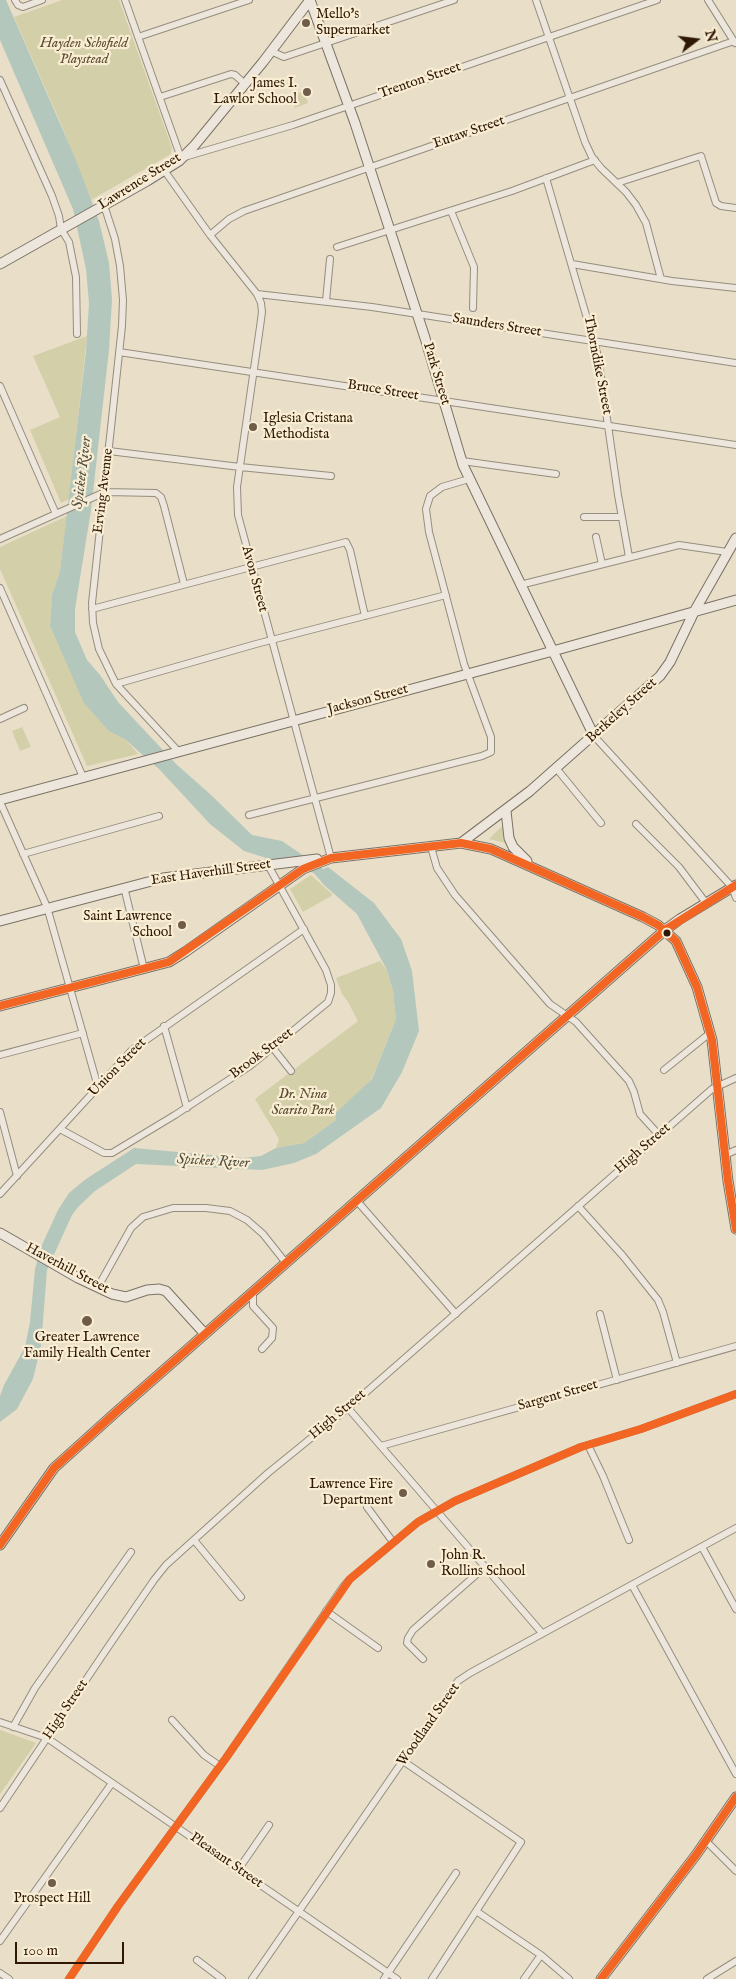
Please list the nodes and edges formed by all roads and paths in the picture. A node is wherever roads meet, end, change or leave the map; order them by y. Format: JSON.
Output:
{"nodes":[{"id":1,"x":15,"y":0,"type":"edge"},
{"id":2,"x":42,"y":0,"type":"edge"},
{"id":3,"x":125,"y":0,"type":"edge"},
{"id":4,"x":249,"y":0,"type":"edge"},
{"id":5,"x":310,"y":0,"type":"edge"},
{"id":6,"x":454,"y":0,"type":"edge"},
{"id":7,"x":536,"y":0,"type":"edge"},
{"id":8,"x":657,"y":0,"type":"edge"},
{"id":9,"x":708,"y":0,"type":"edge"},
{"id":10,"x":138,"y":37,"type":"junction"},
{"id":11,"x":549,"y":37,"type":"junction"},
{"id":12,"x":325,"y":42,"type":"junction"},
{"id":13,"x":735,"y":43,"type":"edge"},
{"id":14,"x":271,"y":51,"type":"junction"},
{"id":15,"x":0,"y":80,"type":"edge"},
{"id":16,"x":245,"y":84,"type":"junction"},
{"id":17,"x":160,"y":97,"type":"junction"},
{"id":18,"x":570,"y":98,"type":"junction"},
{"id":19,"x":348,"y":105,"type":"junction"},
{"id":20,"x":181,"y":158,"type":"junction"},
{"id":21,"x":594,"y":160,"type":"junction"},
{"id":22,"x":370,"y":168,"type":"junction"},
{"id":23,"x":164,"y":170,"type":"junction"},
{"id":24,"x":546,"y":178,"type":"junction"},
{"id":25,"x":617,"y":183,"type":"junction"},
{"id":26,"x":101,"y":207,"type":"junction"},
{"id":27,"x":736,"y":208,"type":"edge"},
{"id":28,"x":451,"y":210,"type":"junction"},
{"id":29,"x":61,"y":229,"type":"junction"},
{"id":30,"x":390,"y":230,"type":"junction"},
{"id":31,"x":210,"y":235,"type":"junction"},
{"id":32,"x":337,"y":247,"type":"dead end"},
{"id":33,"x":330,"y":259,"type":"dead end"},
{"id":34,"x":0,"y":264,"type":"edge"},
{"id":35,"x":572,"y":264,"type":"junction"},
{"id":36,"x":660,"y":279,"type":"junction"},
{"id":37,"x":736,"y":288,"type":"edge"},
{"id":38,"x":257,"y":294,"type":"junction"},
{"id":39,"x":326,"y":301,"type":"junction"},
{"id":40,"x":473,"y":308,"type":"dead end"},
{"id":41,"x":418,"y":314,"type":"junction"},
{"id":42,"x":77,"y":334,"type":"dead end"},
{"id":43,"x":594,"y":342,"type":"junction"},
{"id":44,"x":119,"y":352,"type":"junction"},
{"id":45,"x":736,"y":363,"type":"edge"},
{"id":46,"x":252,"y":372,"type":"junction"},
{"id":47,"x":0,"y":386,"type":"edge"},
{"id":48,"x":444,"y":401,"type":"junction"},
{"id":49,"x":608,"y":426,"type":"junction"},
{"id":50,"x":736,"y":445,"type":"edge"},
{"id":51,"x":109,"y":451,"type":"junction"},
{"id":52,"x":462,"y":461,"type":"junction"},
{"id":53,"x":240,"y":467,"type":"junction"},
{"id":54,"x":556,"y":474,"type":"dead end"},
{"id":55,"x":331,"y":476,"type":"dead end"},
{"id":56,"x":469,"y":479,"type":"junction"},
{"id":57,"x":105,"y":492,"type":"junction"},
{"id":58,"x":56,"y":514,"type":"junction"},
{"id":59,"x":584,"y":517,"type":"dead end"},
{"id":60,"x":622,"y":517,"type":"junction"},
{"id":61,"x":596,"y":536,"type":"dead end"},
{"id":62,"x":736,"y":538,"type":"edge"},
{"id":63,"x":0,"y":539,"type":"edge"},
{"id":64,"x":727,"y":552,"type":"junction"},
{"id":65,"x":629,"y":557,"type":"junction"},
{"id":66,"x":602,"y":564,"type":"junction"},
{"id":67,"x":251,"y":566,"type":"junction"},
{"id":68,"x":184,"y":584,"type":"junction"},
{"id":69,"x":520,"y":585,"type":"junction"},
{"id":70,"x":0,"y":588,"type":"edge"},
{"id":71,"x":446,"y":595,"type":"junction"},
{"id":72,"x":736,"y":600,"type":"edge"},
{"id":73,"x":92,"y":609,"type":"junction"},
{"id":74,"x":694,"y":612,"type":"junction"},
{"id":75,"x":365,"y":616,"type":"junction"},
{"id":76,"x":271,"y":640,"type":"junction"},
{"id":77,"x":553,"y":651,"type":"junction"},
{"id":78,"x":468,"y":674,"type":"junction"},
{"id":79,"x":116,"y":684,"type":"junction"},
{"id":80,"x":24,"y":708,"type":"dead end"},
{"id":81,"x":0,"y":719,"type":"edge"},
{"id":82,"x":293,"y":721,"type":"junction"},
{"id":83,"x":594,"y":736,"type":"junction"},
{"id":84,"x":176,"y":752,"type":"junction"},
{"id":85,"x":556,"y":768,"type":"junction"},
{"id":86,"x":83,"y":778,"type":"junction"},
{"id":87,"x":314,"y":798,"type":"junction"},
{"id":88,"x":0,"y":801,"type":"edge"},
{"id":89,"x":506,"y":811,"type":"junction"},
{"id":90,"x":249,"y":815,"type":"dead end"},
{"id":91,"x":159,"y":816,"type":"dead end"},
{"id":92,"x":601,"y":823,"type":"dead end"},
{"id":93,"x":636,"y":824,"type":"dead end"},
{"id":94,"x":461,"y":843,"type":"junction"},
{"id":95,"x":431,"y":847,"type":"junction"},
{"id":96,"x":24,"y":854,"type":"junction"},
{"id":97,"x":327,"y":858,"type":"junction"},
{"id":98,"x":271,"y":865,"type":"junction"},
{"id":99,"x":530,"y":865,"type":"junction"},
{"id":100,"x":282,"y":884,"type":"junction"},
{"id":101,"x":734,"y":886,"type":"edge"},
{"id":102,"x":124,"y":887,"type":"junction"},
{"id":103,"x":736,"y":898,"type":"edge"},
{"id":104,"x":706,"y":903,"type":"junction"},
{"id":105,"x":48,"y":907,"type":"junction"},
{"id":106,"x":0,"y":921,"type":"edge"},
{"id":107,"x":304,"y":929,"type":"junction"},
{"id":108,"x":665,"y":930,"type":"junction"},
{"id":109,"x":144,"y":969,"type":"junction"},
{"id":110,"x":70,"y":988,"type":"junction"},
{"id":111,"x":0,"y":1006,"type":"edge"},
{"id":112,"x":566,"y":1016,"type":"junction"},
{"id":113,"x":164,"y":1026,"type":"junction"},
{"id":114,"x":83,"y":1033,"type":"junction"},
{"id":115,"x":710,"y":1033,"type":"junction"},
{"id":116,"x":272,"y":1048,"type":"junction"},
{"id":117,"x":0,"y":1055,"type":"edge"},
{"id":118,"x":664,"y":1070,"type":"dead end"},
{"id":119,"x":292,"y":1071,"type":"dead end"},
{"id":120,"x":736,"y":1078,"type":"edge"},
{"id":121,"x":718,"y":1086,"type":"junction"},
{"id":122,"x":98,"y":1087,"type":"junction"},
{"id":123,"x":187,"y":1108,"type":"junction"},
{"id":124,"x":0,"y":1112,"type":"edge"},
{"id":125,"x":60,"y":1129,"type":"junction"},
{"id":126,"x":659,"y":1135,"type":"junction"},
{"id":127,"x":736,"y":1150,"type":"edge"},
{"id":128,"x":725,"y":1155,"type":"junction"},
{"id":129,"x":17,"y":1176,"type":"junction"},
{"id":130,"x":0,"y":1194,"type":"edge"},
{"id":131,"x":357,"y":1201,"type":"junction"},
{"id":132,"x":578,"y":1206,"type":"junction"},
{"id":133,"x":736,"y":1229,"type":"edge"},
{"id":134,"x":0,"y":1232,"type":"edge"},
{"id":135,"x":286,"y":1263,"type":"junction"},
{"id":136,"x":98,"y":1287,"type":"junction"},
{"id":137,"x":253,"y":1292,"type":"junction"},
{"id":138,"x":456,"y":1314,"type":"junction"},
{"id":139,"x":600,"y":1314,"type":"dead end"},
{"id":140,"x":205,"y":1334,"type":"junction"},
{"id":141,"x":736,"y":1346,"type":"edge"},
{"id":142,"x":262,"y":1349,"type":"dead end"},
{"id":143,"x":677,"y":1363,"type":"junction"},
{"id":144,"x":617,"y":1380,"type":"junction"},
{"id":145,"x":736,"y":1394,"type":"edge"},
{"id":146,"x":348,"y":1408,"type":"junction"},
{"id":147,"x":588,"y":1445,"type":"junction"},
{"id":148,"x":381,"y":1446,"type":"junction"},
{"id":149,"x":368,"y":1507,"type":"dead end"},
{"id":150,"x":436,"y":1510,"type":"junction"},
{"id":151,"x":736,"y":1528,"type":"edge"},
{"id":152,"x":194,"y":1540,"type":"junction"},
{"id":153,"x":629,"y":1540,"type":"dead end"},
{"id":154,"x":394,"y":1542,"type":"junction"},
{"id":155,"x":0,"y":1545,"type":"edge"},
{"id":156,"x":702,"y":1546,"type":"junction"},
{"id":157,"x":131,"y":1552,"type":"dead end"},
{"id":158,"x":485,"y":1568,"type":"junction"},
{"id":159,"x":632,"y":1585,"type":"junction"},
{"id":160,"x":242,"y":1597,"type":"dead end"},
{"id":161,"x":736,"y":1609,"type":"edge"},
{"id":162,"x":326,"y":1611,"type":"junction"},
{"id":163,"x":542,"y":1634,"type":"junction"},
{"id":164,"x":378,"y":1648,"type":"dead end"},
{"id":165,"x":423,"y":1659,"type":"dead end"},
{"id":166,"x":172,"y":1720,"type":"dead end"},
{"id":167,"x":0,"y":1722,"type":"edge"},
{"id":168,"x":13,"y":1727,"type":"junction"},
{"id":169,"x":47,"y":1738,"type":"junction"},
{"id":170,"x":403,"y":1761,"type":"junction"},
{"id":171,"x":220,"y":1766,"type":"junction"},
{"id":172,"x":736,"y":1774,"type":"edge"},
{"id":173,"x":112,"y":1783,"type":"junction"},
{"id":174,"x":736,"y":1797,"type":"edge"},
{"id":175,"x":0,"y":1808,"type":"edge"},
{"id":176,"x":269,"y":1825,"type":"dead end"},
{"id":177,"x":176,"y":1827,"type":"junction"},
{"id":178,"x":706,"y":1841,"type":"junction"},
{"id":179,"x":238,"y":1870,"type":"junction"},
{"id":180,"x":736,"y":1871,"type":"edge"},
{"id":181,"x":456,"y":1873,"type":"dead end"},
{"id":182,"x":299,"y":1911,"type":"junction"},
{"id":183,"x":476,"y":1911,"type":"junction"},
{"id":184,"x":0,"y":1941,"type":"edge"},
{"id":185,"x":541,"y":1954,"type":"junction"},
{"id":186,"x":197,"y":1960,"type":"dead end"},
{"id":187,"x":736,"y":1961,"type":"edge"},
{"id":188,"x":0,"y":1973,"type":"edge"},
{"id":189,"x":388,"y":1973,"type":"junction"},
{"id":190,"x":9,"y":1979,"type":"edge"},
{"id":191,"x":69,"y":1979,"type":"edge"},
{"id":192,"x":222,"y":1979,"type":"edge"},
{"id":193,"x":252,"y":1979,"type":"edge"},
{"id":194,"x":384,"y":1979,"type":"edge"},
{"id":195,"x":397,"y":1979,"type":"edge"},
{"id":196,"x":432,"y":1979,"type":"edge"},
{"id":197,"x":524,"y":1979,"type":"edge"},
{"id":198,"x":569,"y":1979,"type":"edge"},
{"id":199,"x":601,"y":1979,"type":"edge"},
{"id":200,"x":707,"y":1979,"type":"edge"}],
"edges":[{"from":1,"to":2,"type":"street"},
{"from":3,"to":10,"type":"street"},
{"from":4,"to":10,"type":"street"},
{"from":5,"to":12,"type":"main road","name":"Park Street"},
{"from":5,"to":14,"type":"main road","name":"Lawrence Street"},
{"from":6,"to":12,"type":"street"},
{"from":7,"to":11,"type":"street"},
{"from":8,"to":11,"type":"street","name":"Trenton Street"},
{"from":9,"to":13,"type":"street"},
{"from":10,"to":17,"type":"street"},
{"from":11,"to":18,"type":"street"},
{"from":11,"to":19,"type":"street","name":"Trenton Street"},
{"from":12,"to":14,"type":"street"},
{"from":12,"to":19,"type":"main road","name":"Park Street"},
{"from":13,"to":18,"type":"street","name":"Eutaw Street"},
{"from":14,"to":16,"type":"main road","name":"Lawrence Street"},
{"from":15,"to":29,"type":"street"},
{"from":16,"to":17,"type":"street"},
{"from":16,"to":20,"type":"main road","name":"Lawrence Street"},
{"from":17,"to":20,"type":"street"},
{"from":18,"to":21,"type":"street"},
{"from":18,"to":22,"type":"street","name":"Eutaw Street"},
{"from":19,"to":20,"type":"street","name":"Trenton Street"},
{"from":19,"to":22,"type":"main road","name":"Park Street"},
{"from":20,"to":23,"type":"main road","name":"Lawrence Street"},
{"from":21,"to":24,"type":"street"},
{"from":21,"to":25,"type":"street"},
{"from":22,"to":30,"type":"main road","name":"Park Street"},
{"from":22,"to":31,"type":"street","name":"Eutaw Street"},
{"from":23,"to":26,"type":"main road","name":"Lawrence Street"},
{"from":23,"to":31,"type":"street"},
{"from":24,"to":28,"type":"street"},
{"from":24,"to":35,"type":"street","name":"Thorndike Street"},
{"from":25,"to":27,"type":"street"},
{"from":25,"to":36,"type":"street"},
{"from":26,"to":29,"type":"main road","name":"Lawrence Street"},
{"from":26,"to":44,"type":"street","name":"Erving Avenue"},
{"from":28,"to":30,"type":"street"},
{"from":28,"to":40,"type":"street"},
{"from":29,"to":34,"type":"main road","name":"Lawrence Street"},
{"from":29,"to":42,"type":"street"},
{"from":30,"to":32,"type":"street"},
{"from":30,"to":41,"type":"main road","name":"Park Street"},
{"from":31,"to":38,"type":"street"},
{"from":33,"to":39,"type":"street"},
{"from":35,"to":36,"type":"street"},
{"from":35,"to":43,"type":"street","name":"Thorndike Street"},
{"from":36,"to":37,"type":"street"},
{"from":38,"to":39,"type":"street","name":"Saunders Street"},
{"from":38,"to":46,"type":"street","name":"Avon Street"},
{"from":39,"to":41,"type":"street","name":"Saunders Street"},
{"from":41,"to":43,"type":"street","name":"Saunders Street"},
{"from":41,"to":48,"type":"main road","name":"Park Street"},
{"from":43,"to":45,"type":"street","name":"Saunders Street"},
{"from":43,"to":49,"type":"street","name":"Thorndike Street"},
{"from":44,"to":46,"type":"street","name":"Bruce Street"},
{"from":44,"to":51,"type":"street","name":"Erving Avenue"},
{"from":46,"to":48,"type":"street","name":"Bruce Street"},
{"from":46,"to":53,"type":"street","name":"Avon Street"},
{"from":47,"to":58,"type":"street"},
{"from":48,"to":49,"type":"street","name":"Bruce Street"},
{"from":48,"to":52,"type":"main road","name":"Park Street"},
{"from":49,"to":50,"type":"street","name":"Bruce Street"},
{"from":49,"to":60,"type":"street","name":"Thorndike Street"},
{"from":51,"to":53,"type":"street"},
{"from":51,"to":57,"type":"street","name":"Erving Avenue"},
{"from":52,"to":54,"type":"street"},
{"from":52,"to":56,"type":"main road","name":"Park Street"},
{"from":53,"to":55,"type":"street"},
{"from":53,"to":67,"type":"street","name":"Avon Street"},
{"from":56,"to":69,"type":"main road","name":"Park Street"},
{"from":56,"to":71,"type":"street"},
{"from":57,"to":58,"type":"street"},
{"from":57,"to":68,"type":"street"},
{"from":57,"to":73,"type":"street","name":"Erving Avenue"},
{"from":58,"to":63,"type":"street"},
{"from":59,"to":60,"type":"street"},
{"from":60,"to":65,"type":"street","name":"Thorndike Street"},
{"from":61,"to":66,"type":"street"},
{"from":62,"to":64,"type":"main road","name":"Berkeley Street"},
{"from":64,"to":65,"type":"street"},
{"from":64,"to":74,"type":"main road","name":"Berkeley Street"},
{"from":65,"to":66,"type":"street"},
{"from":66,"to":69,"type":"street"},
{"from":67,"to":68,"type":"street"},
{"from":67,"to":75,"type":"street"},
{"from":67,"to":76,"type":"street","name":"Avon Street"},
{"from":68,"to":73,"type":"street"},
{"from":69,"to":77,"type":"main road","name":"Park Street"},
{"from":70,"to":86,"type":"street"},
{"from":71,"to":75,"type":"street"},
{"from":71,"to":78,"type":"street"},
{"from":72,"to":74,"type":"main road","name":"Jackson Street"},
{"from":73,"to":79,"type":"street","name":"Erving Avenue"},
{"from":74,"to":77,"type":"main road","name":"Jackson Street"},
{"from":74,"to":83,"type":"main road","name":"Berkeley Street"},
{"from":75,"to":76,"type":"street"},
{"from":76,"to":79,"type":"street"},
{"from":76,"to":82,"type":"street","name":"Avon Street"},
{"from":77,"to":78,"type":"main road","name":"Jackson Street"},
{"from":77,"to":83,"type":"main road","name":"Park Street"},
{"from":78,"to":82,"type":"main road","name":"Jackson Street"},
{"from":78,"to":87,"type":"street"},
{"from":79,"to":84,"type":"street","name":"Erving Avenue"},
{"from":80,"to":81,"type":"street"},
{"from":82,"to":84,"type":"main road","name":"Jackson Street"},
{"from":82,"to":87,"type":"street","name":"Avon Street"},
{"from":83,"to":85,"type":"main road","name":"Berkeley Street"},
{"from":83,"to":101,"type":"street"},
{"from":84,"to":86,"type":"main road","name":"Jackson Street"},
{"from":85,"to":89,"type":"main road","name":"Berkeley Street"},
{"from":85,"to":92,"type":"street"},
{"from":86,"to":88,"type":"main road","name":"Jackson Street"},
{"from":87,"to":90,"type":"street"},
{"from":87,"to":97,"type":"street","name":"Avon Street"},
{"from":88,"to":96,"type":"street"},
{"from":89,"to":94,"type":"main road","name":"Berkeley Street"},
{"from":89,"to":99,"type":"main road"},
{"from":91,"to":96,"type":"street"},
{"from":93,"to":104,"type":"street"},
{"from":94,"to":95,"type":"main road","name":"East Haverhill Street"},
{"from":94,"to":99,"type":"main road","name":"East Haverhill Street"},
{"from":95,"to":97,"type":"main road","name":"East Haverhill Street"},
{"from":95,"to":112,"type":"street"},
{"from":96,"to":105,"type":"street"},
{"from":97,"to":98,"type":"main road","name":"East Haverhill Street"},
{"from":97,"to":100,"type":"main road"},
{"from":98,"to":100,"type":"street","name":"Brook Street"},
{"from":98,"to":102,"type":"main road","name":"East Haverhill Street"},
{"from":99,"to":108,"type":"main road","name":"East Haverhill Street"},
{"from":100,"to":107,"type":"street","name":"Brook Street"},
{"from":100,"to":109,"type":"main road"},
{"from":101,"to":103,"type":"street"},
{"from":101,"to":104,"type":"main road"},
{"from":102,"to":105,"type":"main road","name":"East Haverhill Street"},
{"from":102,"to":109,"type":"street"},
{"from":104,"to":108,"type":"main road"},
{"from":105,"to":106,"type":"main road","name":"East Haverhill Street"},
{"from":105,"to":110,"type":"street"},
{"from":107,"to":113,"type":"street","name":"Union Street"},
{"from":107,"to":116,"type":"street","name":"Brook Street"},
{"from":108,"to":112,"type":"main road"},
{"from":108,"to":115,"type":"main road","name":"East Haverhill Street"},
{"from":109,"to":110,"type":"main road"},
{"from":110,"to":111,"type":"main road"},
{"from":110,"to":114,"type":"street"},
{"from":112,"to":126,"type":"street"},
{"from":112,"to":131,"type":"main road"},
{"from":113,"to":122,"type":"street","name":"Union Street"},
{"from":113,"to":123,"type":"street"},
{"from":114,"to":117,"type":"street"},
{"from":114,"to":122,"type":"street"},
{"from":115,"to":118,"type":"street"},
{"from":115,"to":121,"type":"main road","name":"East Haverhill Street"},
{"from":116,"to":119,"type":"street"},
{"from":116,"to":123,"type":"street","name":"Brook Street"},
{"from":120,"to":121,"type":"street","name":"High Street"},
{"from":121,"to":126,"type":"street","name":"High Street"},
{"from":121,"to":128,"type":"main road","name":"East Haverhill Street"},
{"from":122,"to":125,"type":"street","name":"Union Street"},
{"from":123,"to":125,"type":"street","name":"Brook Street"},
{"from":124,"to":129,"type":"street"},
{"from":125,"to":129,"type":"street","name":"Union Street"},
{"from":126,"to":132,"type":"street","name":"High Street"},
{"from":127,"to":128,"type":"street"},
{"from":128,"to":133,"type":"main road","name":"East Haverhill Street"},
{"from":129,"to":130,"type":"street","name":"Union Street"},
{"from":131,"to":135,"type":"main road"},
{"from":131,"to":138,"type":"street"},
{"from":132,"to":138,"type":"street","name":"High Street"},
{"from":132,"to":143,"type":"street"},
{"from":134,"to":136,"type":"main road","name":"Haverhill Street"},
{"from":135,"to":136,"type":"street"},
{"from":135,"to":137,"type":"main road"},
{"from":136,"to":140,"type":"main road","name":"Haverhill Street"},
{"from":137,"to":140,"type":"main road"},
{"from":137,"to":142,"type":"street"},
{"from":138,"to":146,"type":"street","name":"High Street"},
{"from":139,"to":144,"type":"street"},
{"from":140,"to":155,"type":"main road"},
{"from":141,"to":143,"type":"street","name":"Sargent Street"},
{"from":143,"to":144,"type":"street","name":"Sargent Street"},
{"from":144,"to":148,"type":"street","name":"Sargent Street"},
{"from":145,"to":147,"type":"street"},
{"from":146,"to":148,"type":"street"},
{"from":146,"to":152,"type":"street","name":"High Street"},
{"from":147,"to":150,"type":"street"},
{"from":147,"to":153,"type":"street"},
{"from":148,"to":150,"type":"street"},
{"from":149,"to":154,"type":"street"},
{"from":150,"to":154,"type":"street"},
{"from":150,"to":158,"type":"street"},
{"from":151,"to":156,"type":"street","name":"Woodland Street"},
{"from":152,"to":160,"type":"street"},
{"from":152,"to":169,"type":"street","name":"High Street"},
{"from":154,"to":162,"type":"street"},
{"from":156,"to":159,"type":"street","name":"Woodland Street"},
{"from":156,"to":161,"type":"street"},
{"from":157,"to":168,"type":"street"},
{"from":158,"to":163,"type":"street"},
{"from":158,"to":165,"type":"street"},
{"from":159,"to":163,"type":"street","name":"Woodland Street"},
{"from":159,"to":172,"type":"street"},
{"from":162,"to":164,"type":"street"},
{"from":162,"to":171,"type":"street"},
{"from":163,"to":170,"type":"street","name":"Woodland Street"},
{"from":166,"to":171,"type":"street"},
{"from":167,"to":168,"type":"street","name":"Pleasant Street"},
{"from":168,"to":169,"type":"street","name":"Pleasant Street"},
{"from":169,"to":173,"type":"street","name":"Pleasant Street"},
{"from":169,"to":175,"type":"street","name":"High Street"},
{"from":170,"to":182,"type":"street","name":"Woodland Street"},
{"from":170,"to":183,"type":"street"},
{"from":171,"to":177,"type":"street"},
{"from":173,"to":177,"type":"street","name":"Pleasant Street"},
{"from":173,"to":184,"type":"street"},
{"from":174,"to":178,"type":"main road"},
{"from":176,"to":179,"type":"street"},
{"from":177,"to":179,"type":"street","name":"Pleasant Street"},
{"from":177,"to":191,"type":"street"},
{"from":178,"to":180,"type":"street"},
{"from":178,"to":199,"type":"main road"},
{"from":179,"to":182,"type":"street","name":"Pleasant Street"},
{"from":181,"to":189,"type":"street"},
{"from":182,"to":189,"type":"street","name":"Pleasant Street"},
{"from":182,"to":193,"type":"street","name":"Woodland Street"},
{"from":183,"to":185,"type":"street"},
{"from":183,"to":196,"type":"street"},
{"from":185,"to":197,"type":"street"},
{"from":185,"to":198,"type":"street"},
{"from":186,"to":192,"type":"street"},
{"from":187,"to":200,"type":"street"},
{"from":188,"to":190,"type":"street"},
{"from":189,"to":194,"type":"street"},
{"from":189,"to":195,"type":"street","name":"Pleasant Street"}]}
